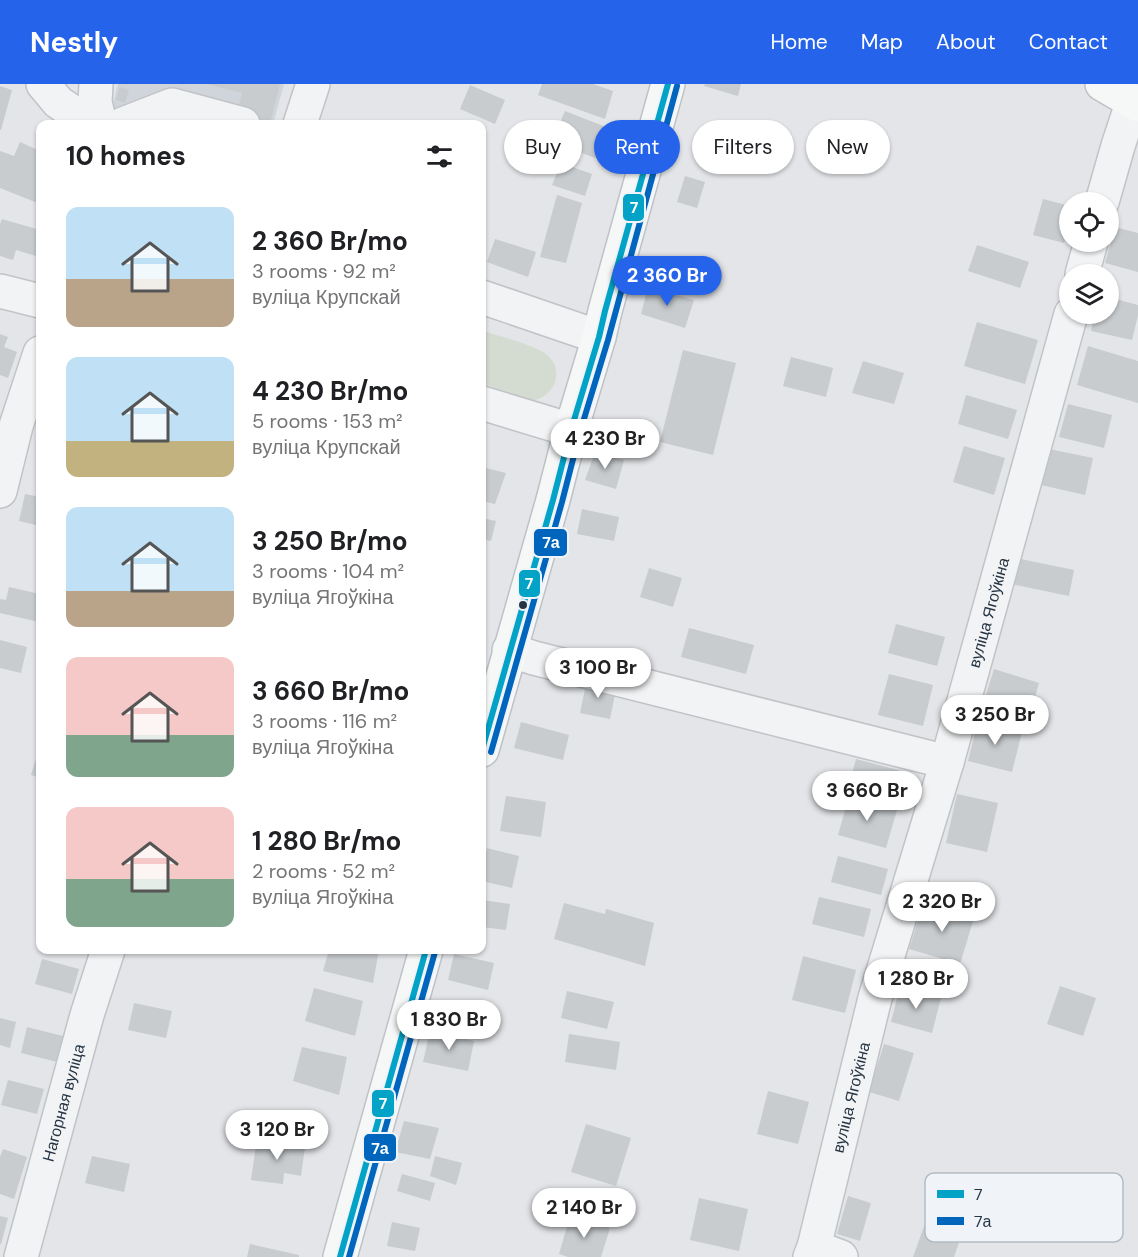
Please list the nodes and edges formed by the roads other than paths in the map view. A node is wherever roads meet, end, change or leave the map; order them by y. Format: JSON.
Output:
{"nodes":[{"id":1,"x":43,"y":84,"type":"edge"},
{"id":2,"x":96,"y":84,"type":"edge"},
{"id":3,"x":313,"y":84,"type":"edge"},
{"id":4,"x":668,"y":84,"type":"edge"},
{"id":5,"x":1102,"y":84,"type":"edge"},
{"id":6,"x":1136,"y":97,"type":"edge"},
{"id":7,"x":84,"y":120,"type":"edge"},
{"id":8,"x":99,"y":120,"type":"edge"},
{"id":9,"x":133,"y":120,"type":"edge"},
{"id":10,"x":228,"y":120,"type":"edge"},
{"id":11,"x":301,"y":120,"type":"edge"},
{"id":12,"x":1105,"y":192,"type":"edge"},
{"id":13,"x":0,"y":291,"type":"edge"},
{"id":14,"x":486,"y":298,"type":"edge"},
{"id":15,"x":36,"y":299,"type":"edge"},
{"id":16,"x":1068,"y":324,"type":"edge"},
{"id":17,"x":599,"y":337,"type":"junction"},
{"id":18,"x":36,"y":365,"type":"edge"},
{"id":19,"x":486,"y":404,"type":"edge"},
{"id":20,"x":571,"y":430,"type":"junction"},
{"id":21,"x":0,"y":491,"type":"edge"},
{"id":22,"x":509,"y":650,"type":"junction"},
{"id":23,"x":486,"y":735,"type":"edge"},
{"id":24,"x":947,"y":762,"type":"junction"},
{"id":25,"x":107,"y":954,"type":"edge"},
{"id":26,"x":425,"y":954,"type":"edge"},
{"id":27,"x":821,"y":1254,"type":"edge"},
{"id":28,"x":21,"y":1257,"type":"edge"},
{"id":29,"x":340,"y":1257,"type":"edge"}],
"edges":[{"from":1,"to":7,"type":"street"},
{"from":2,"to":8,"type":"street"},
{"from":3,"to":11,"type":"street"},
{"from":4,"to":17,"type":"main road"},
{"from":5,"to":6,"type":"main road"},
{"from":6,"to":12,"type":"street"},
{"from":9,"to":10,"type":"street"},
{"from":13,"to":15,"type":"street"},
{"from":14,"to":17,"type":"street"},
{"from":16,"to":24,"type":"street","name":"вуліца Ягоўкіна"},
{"from":17,"to":20,"type":"main road"},
{"from":18,"to":21,"type":"street"},
{"from":19,"to":20,"type":"street"},
{"from":20,"to":22,"type":"main road"},
{"from":22,"to":23,"type":"main road"},
{"from":22,"to":24,"type":"street"},
{"from":24,"to":27,"type":"street","name":"вуліца Ягоўкіна"},
{"from":25,"to":28,"type":"street","name":"Нагорная вуліца"},
{"from":26,"to":29,"type":"main road"}]}
